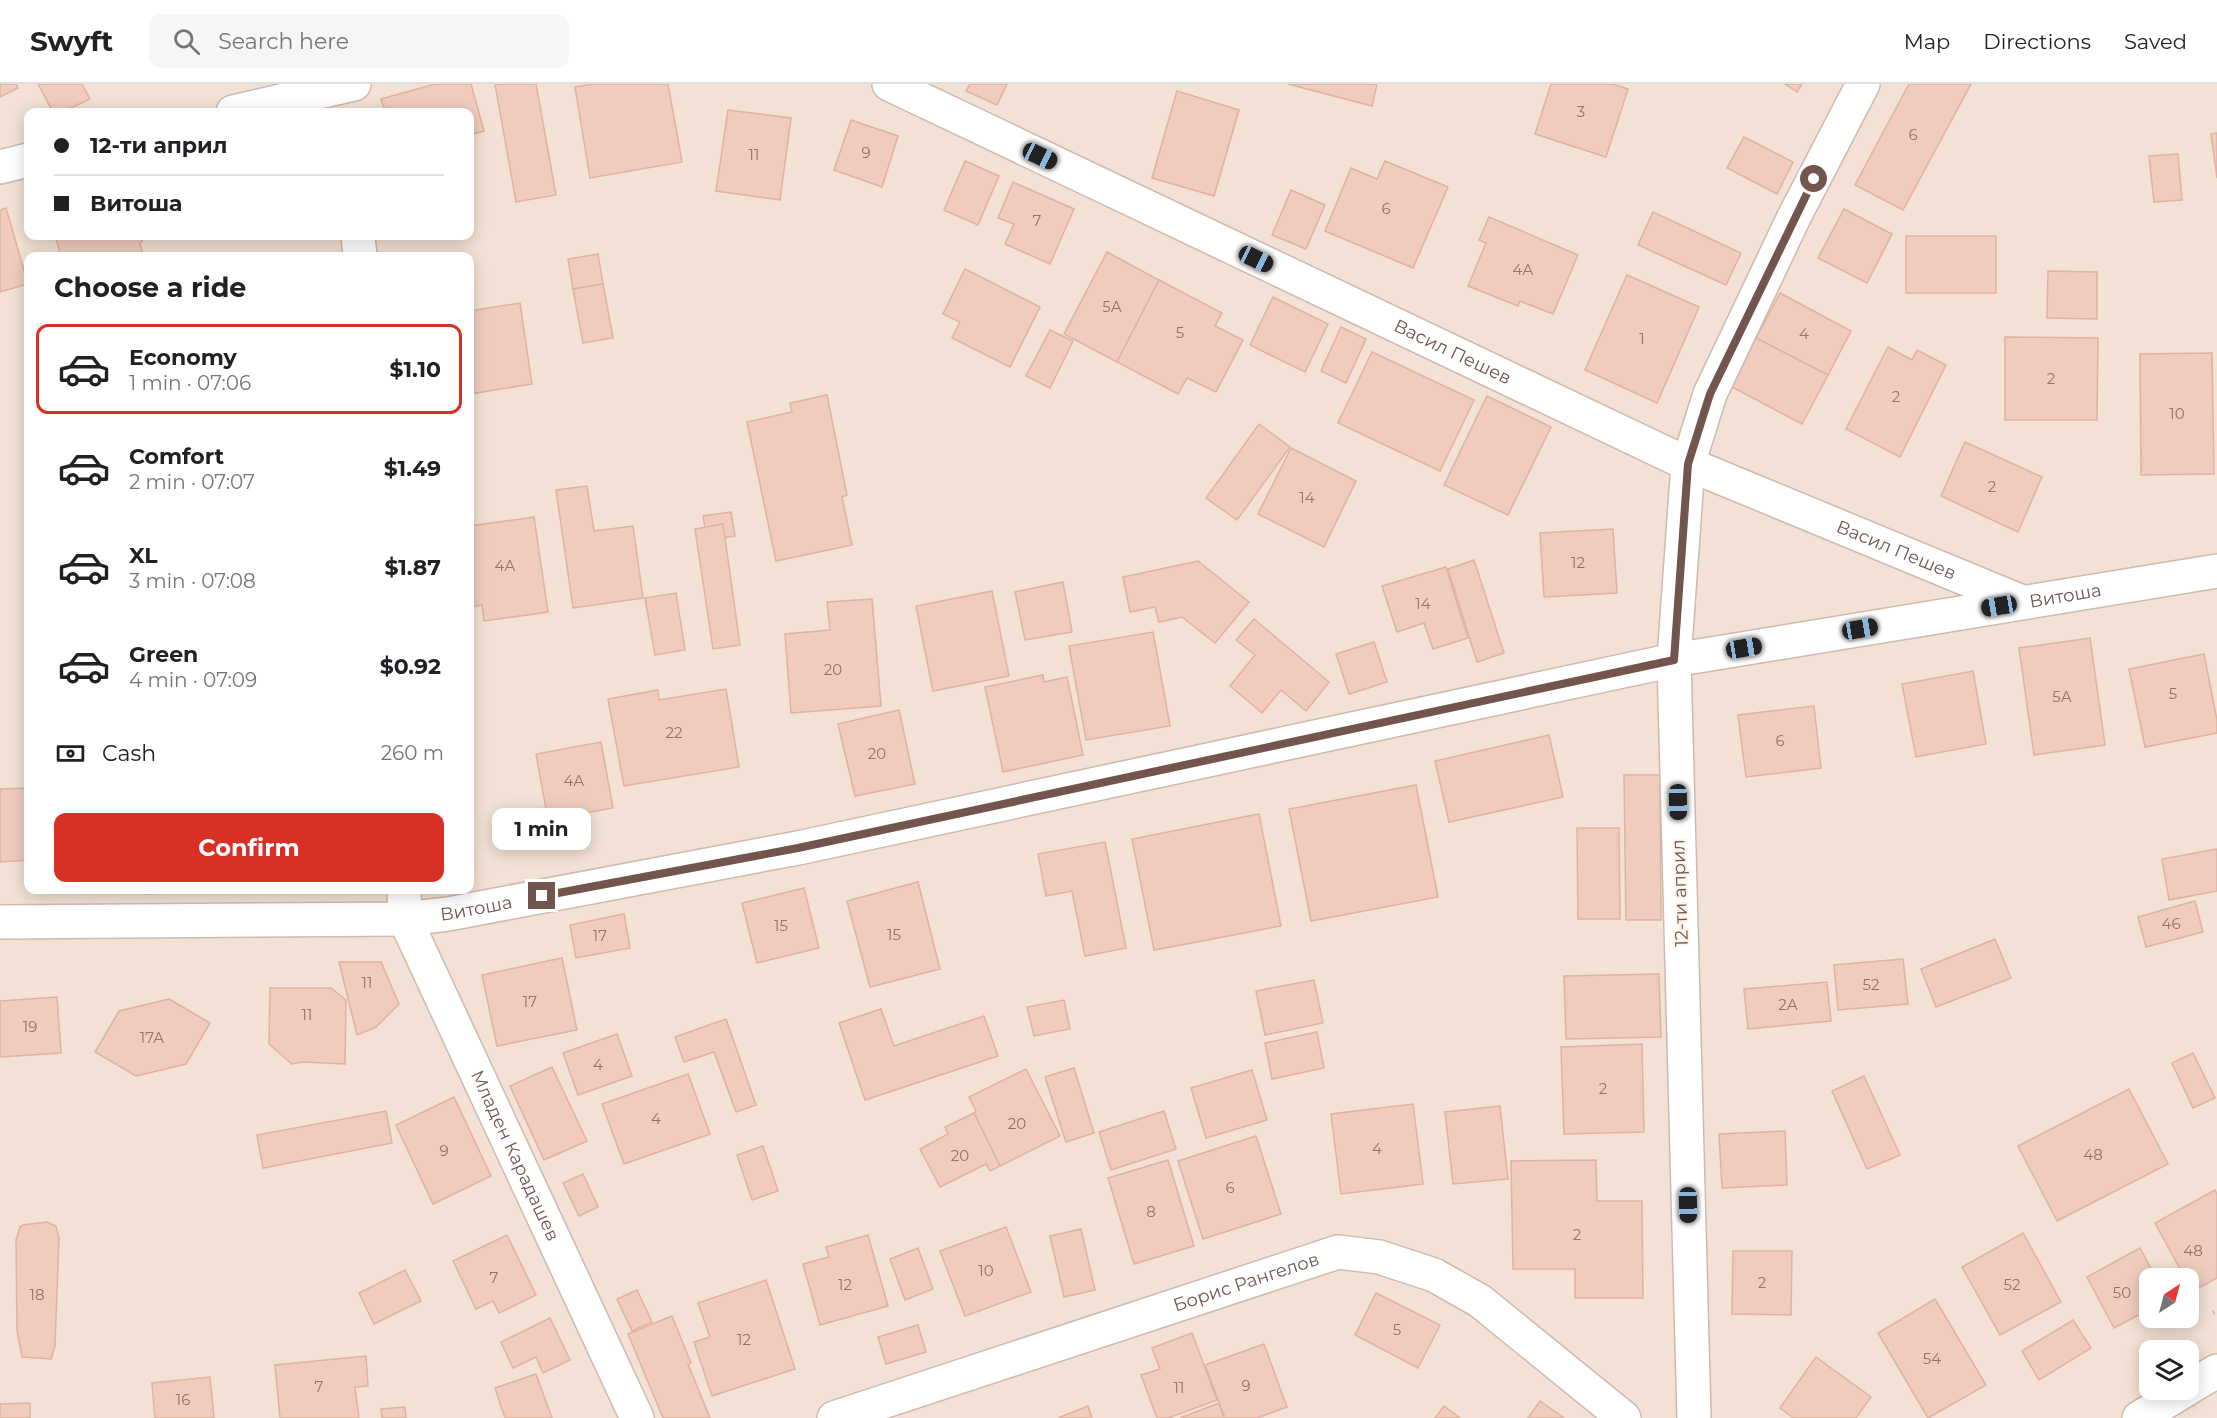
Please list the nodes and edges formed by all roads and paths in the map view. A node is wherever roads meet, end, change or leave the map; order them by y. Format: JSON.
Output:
{"nodes":[{"id":1,"x":889,"y":84,"type":"edge"},
{"id":2,"x":1863,"y":84,"type":"edge"},
{"id":3,"x":348,"y":94,"type":"edge"},
{"id":4,"x":259,"y":108,"type":"edge"},
{"id":5,"x":24,"y":161,"type":"edge"},
{"id":6,"x":0,"y":167,"type":"edge"},
{"id":7,"x":1688,"y":464,"type":"junction"},
{"id":8,"x":2217,"y":571,"type":"edge"},
{"id":9,"x":2022,"y":602,"type":"junction"},
{"id":10,"x":1674,"y":660,"type":"junction"},
{"id":11,"x":404,"y":904,"type":"edge"},
{"id":12,"x":0,"y":922,"type":"edge"},
{"id":13,"x":2217,"y":1371,"type":"edge"},
{"id":14,"x":2199,"y":1382,"type":"edge"},
{"id":15,"x":2169,"y":1400,"type":"edge"},
{"id":16,"x":637,"y":1418,"type":"edge"},
{"id":17,"x":834,"y":1418,"type":"edge"},
{"id":18,"x":1624,"y":1418,"type":"edge"},
{"id":19,"x":1694,"y":1418,"type":"edge"},
{"id":20,"x":2139,"y":1418,"type":"edge"}],
"edges":[{"from":1,"to":7,"type":"street","name":"Васил Пешев"},
{"from":2,"to":7,"type":"street","name":"12-ти април"},
{"from":3,"to":4,"type":"street"},
{"from":5,"to":6,"type":"street"},
{"from":7,"to":9,"type":"street","name":"Васил Пешев"},
{"from":7,"to":10,"type":"street","name":"12-ти април"},
{"from":8,"to":9,"type":"street","name":"Витоша"},
{"from":9,"to":10,"type":"street","name":"Витоша"},
{"from":10,"to":11,"type":"street","name":"Витоша"},
{"from":10,"to":19,"type":"street","name":"12-ти април"},
{"from":11,"to":12,"type":"street","name":"Витоша"},
{"from":11,"to":16,"type":"street","name":"Младен Карадашев"},
{"from":13,"to":14,"type":"street"},
{"from":15,"to":20,"type":"street"},
{"from":17,"to":18,"type":"street","name":"Борис Рангелов"}]}
